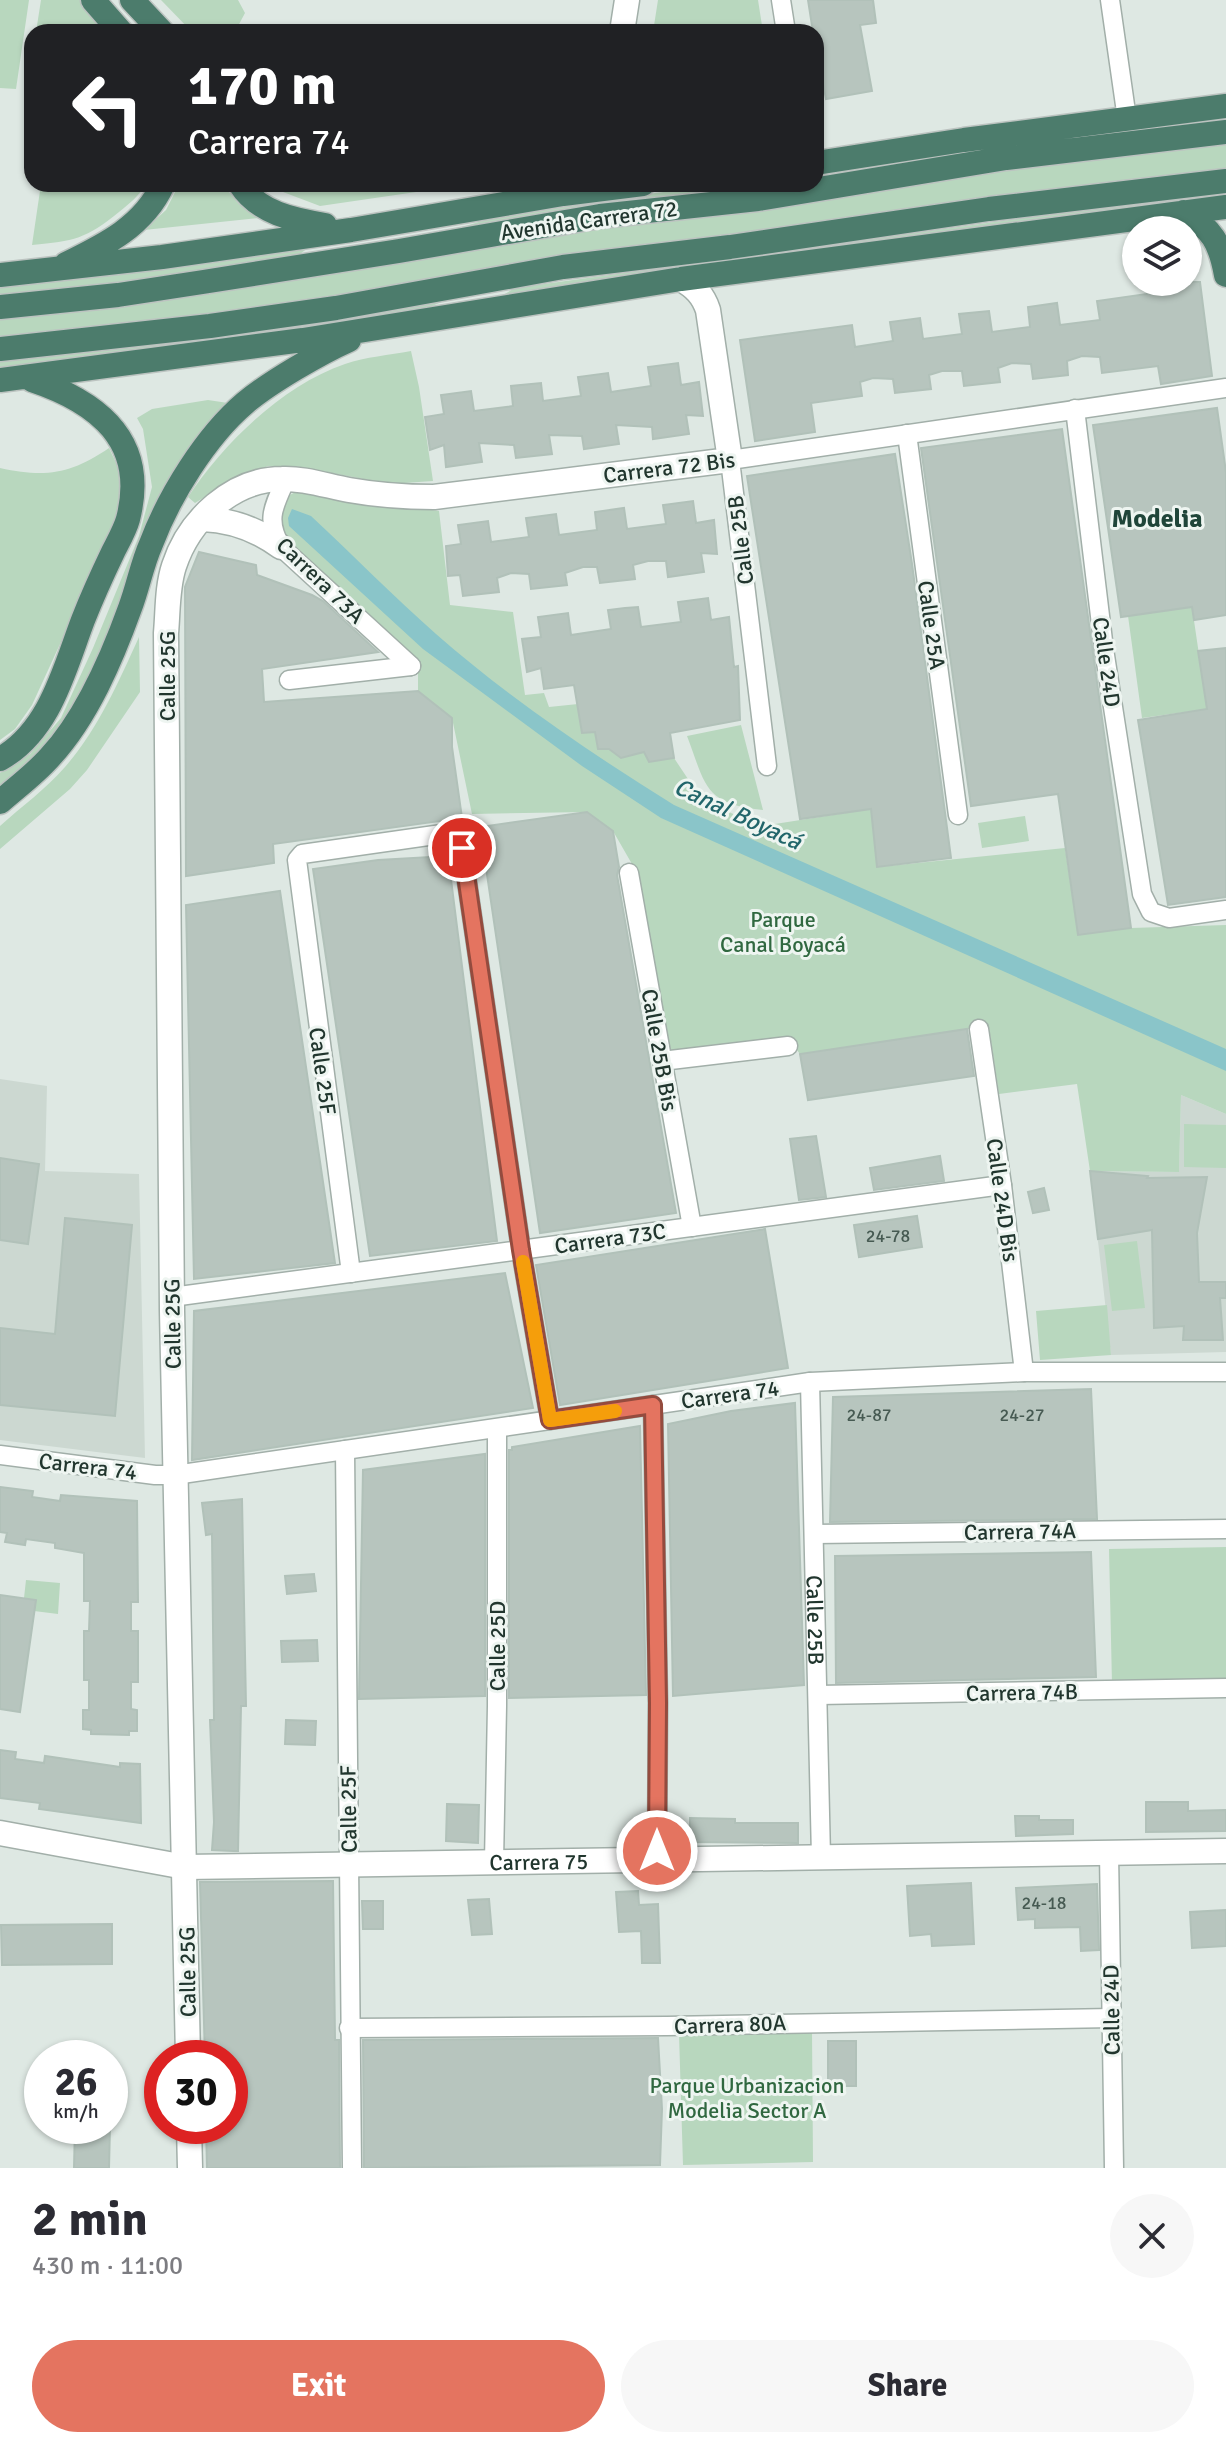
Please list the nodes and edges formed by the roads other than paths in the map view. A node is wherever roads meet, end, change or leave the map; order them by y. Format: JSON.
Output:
{"nodes":[{"id":1,"x":93,"y":0,"type":"edge"},
{"id":2,"x":132,"y":0,"type":"edge"},
{"id":3,"x":627,"y":0,"type":"edge"},
{"id":4,"x":781,"y":0,"type":"edge"},
{"id":5,"x":1110,"y":0,"type":"edge"},
{"id":6,"x":114,"y":24,"type":"edge"},
{"id":7,"x":156,"y":24,"type":"edge"},
{"id":8,"x":623,"y":24,"type":"edge"},
{"id":9,"x":785,"y":24,"type":"edge"},
{"id":10,"x":1226,"y":106,"type":"edge"},
{"id":11,"x":1127,"y":119,"type":"junction"},
{"id":12,"x":1226,"y":132,"type":"edge"},
{"id":13,"x":964,"y":140,"type":"junction"},
{"id":14,"x":1006,"y":158,"type":"junction"},
{"id":15,"x":824,"y":162,"type":"edge"},
{"id":16,"x":1226,"y":181,"type":"edge"},
{"id":17,"x":824,"y":188,"type":"edge"},
{"id":18,"x":158,"y":192,"type":"edge"},
{"id":19,"x":248,"y":192,"type":"edge"},
{"id":20,"x":550,"y":192,"type":"edge"},
{"id":21,"x":800,"y":192,"type":"edge"},
{"id":22,"x":1226,"y":207,"type":"edge"},
{"id":23,"x":1184,"y":212,"type":"junction"},
{"id":24,"x":351,"y":230,"type":"junction"},
{"id":25,"x":307,"y":265,"type":"junction"},
{"id":26,"x":51,"y":271,"type":"junction"},
{"id":27,"x":0,"y":275,"type":"edge"},
{"id":28,"x":1226,"y":275,"type":"edge"},
{"id":29,"x":681,"y":279,"type":"junction"},
{"id":30,"x":496,"y":280,"type":"junction"},
{"id":31,"x":0,"y":307,"type":"edge"},
{"id":32,"x":443,"y":318,"type":"junction"},
{"id":33,"x":372,"y":330,"type":"junction"},
{"id":34,"x":0,"y":349,"type":"edge"},
{"id":35,"x":26,"y":378,"type":"junction"},
{"id":36,"x":0,"y":380,"type":"edge"},
{"id":37,"x":1226,"y":388,"type":"edge"},
{"id":38,"x":1075,"y":409,"type":"junction"},
{"id":39,"x":907,"y":434,"type":"junction"},
{"id":40,"x":730,"y":460,"type":"junction"},
{"id":41,"x":286,"y":479,"type":"junction"},
{"id":42,"x":202,"y":519,"type":"junction"},
{"id":43,"x":281,"y":547,"type":"junction"},
{"id":44,"x":169,"y":591,"type":"joint"},
{"id":45,"x":289,"y":680,"type":"dead end"},
{"id":46,"x":0,"y":759,"type":"edge"},
{"id":47,"x":767,"y":766,"type":"dead end"},
{"id":48,"x":0,"y":802,"type":"edge"},
{"id":49,"x":958,"y":815,"type":"dead end"},
{"id":50,"x":629,"y":873,"type":"dead end"},
{"id":51,"x":1226,"y":910,"type":"edge"},
{"id":52,"x":979,"y":1029,"type":"dead end"},
{"id":53,"x":788,"y":1046,"type":"dead end"},
{"id":54,"x":662,"y":1061,"type":"junction"},
{"id":55,"x":1002,"y":1185,"type":"junction"},
{"id":56,"x":692,"y":1227,"type":"junction"},
{"id":57,"x":521,"y":1250,"type":"junction"},
{"id":58,"x":351,"y":1273,"type":"junction"},
{"id":59,"x":172,"y":1297,"type":"junction"},
{"id":60,"x":1024,"y":1372,"type":"junction"},
{"id":61,"x":1226,"y":1372,"type":"edge"},
{"id":62,"x":810,"y":1382,"type":"junction"},
{"id":63,"x":653,"y":1405,"type":"junction"},
{"id":64,"x":550,"y":1420,"type":"junction"},
{"id":65,"x":497,"y":1430,"type":"junction"},
{"id":66,"x":345,"y":1450,"type":"junction"},
{"id":67,"x":0,"y":1455,"type":"edge"},
{"id":68,"x":175,"y":1475,"type":"junction"},
{"id":69,"x":1226,"y":1529,"type":"edge"},
{"id":70,"x":814,"y":1534,"type":"junction"},
{"id":71,"x":1226,"y":1688,"type":"edge"},
{"id":72,"x":818,"y":1695,"type":"junction"},
{"id":73,"x":0,"y":1833,"type":"edge"},
{"id":74,"x":1226,"y":1851,"type":"edge"},
{"id":75,"x":1109,"y":1853,"type":"junction"},
{"id":76,"x":821,"y":1857,"type":"junction"},
{"id":77,"x":657,"y":1859,"type":"junction"},
{"id":78,"x":494,"y":1862,"type":"junction"},
{"id":79,"x":349,"y":1864,"type":"junction"},
{"id":80,"x":185,"y":1867,"type":"junction"},
{"id":81,"x":1112,"y":2018,"type":"junction"},
{"id":82,"x":349,"y":2028,"type":"junction"},
{"id":83,"x":188,"y":2040,"type":"edge"},
{"id":84,"x":189,"y":2144,"type":"edge"},
{"id":85,"x":190,"y":2168,"type":"edge"},
{"id":86,"x":352,"y":2168,"type":"edge"},
{"id":87,"x":1114,"y":2168,"type":"edge"}],
"edges":[{"from":1,"to":6,"type":"highway"},
{"from":2,"to":7,"type":"highway"},
{"from":3,"to":8,"type":"street"},
{"from":4,"to":9,"type":"street"},
{"from":5,"to":11,"type":"street"},
{"from":10,"to":11,"type":"highway"},
{"from":11,"to":13,"type":"highway"},
{"from":12,"to":14,"type":"highway","name":"Avenida Carrera 72"},
{"from":13,"to":14,"type":"highway"},
{"from":13,"to":15,"type":"highway"},
{"from":14,"to":17,"type":"highway","name":"Avenida Carrera 72"},
{"from":16,"to":30,"type":"highway","name":"Avenida Carrera 72"},
{"from":18,"to":26,"type":"highway"},
{"from":19,"to":24,"type":"highway"},
{"from":20,"to":24,"type":"highway","name":"Avenida Carrera 72"},
{"from":21,"to":25,"type":"highway","name":"Avenida Carrera 72"},
{"from":22,"to":23,"type":"highway"},
{"from":23,"to":28,"type":"highway"},
{"from":23,"to":29,"type":"highway"},
{"from":24,"to":25,"type":"highway"},
{"from":24,"to":26,"type":"highway","name":"Avenida Carrera 72"},
{"from":25,"to":31,"type":"highway","name":"Avenida Carrera 72"},
{"from":26,"to":27,"type":"highway","name":"Avenida Carrera 72"},
{"from":29,"to":32,"type":"highway"},
{"from":29,"to":40,"type":"street","name":"Calle 25B"},
{"from":30,"to":32,"type":"highway"},
{"from":30,"to":34,"type":"highway","name":"Avenida Carrera 72"},
{"from":32,"to":33,"type":"highway"},
{"from":33,"to":35,"type":"highway"},
{"from":33,"to":48,"type":"highway"},
{"from":35,"to":36,"type":"highway"},
{"from":35,"to":46,"type":"highway"},
{"from":37,"to":38,"type":"street","name":"Carrera 72 Bis"},
{"from":38,"to":39,"type":"street","name":"Carrera 72 Bis"},
{"from":38,"to":51,"type":"street","name":"Calle 24D"},
{"from":39,"to":40,"type":"street","name":"Carrera 72 Bis"},
{"from":39,"to":49,"type":"street","name":"Calle 25A"},
{"from":40,"to":41,"type":"street","name":"Carrera 72 Bis"},
{"from":40,"to":47,"type":"street","name":"Calle 25B"},
{"from":41,"to":42,"type":"street","name":"Carrera 72 Bis"},
{"from":41,"to":43,"type":"street","name":"Carrera 73A"},
{"from":42,"to":43,"type":"street"},
{"from":42,"to":44,"type":"street","name":"Carrera 72 Bis"},
{"from":43,"to":45,"type":"street","name":"Carrera 73A"},
{"from":44,"to":59,"type":"street","name":"Calle 25G"},
{"from":50,"to":54,"type":"street","name":"Calle 25B Bis"},
{"from":52,"to":55,"type":"street","name":"Calle 24D Bis"},
{"from":53,"to":54,"type":"street"},
{"from":54,"to":56,"type":"street","name":"Calle 25B Bis"},
{"from":55,"to":56,"type":"street","name":"Carrera 73C"},
{"from":55,"to":60,"type":"street","name":"Calle 24D Bis"},
{"from":56,"to":57,"type":"street","name":"Carrera 73C"},
{"from":57,"to":58,"type":"street","name":"Carrera 73C"},
{"from":57,"to":58,"type":"street","name":"Calle 25F"},
{"from":57,"to":64,"type":"street"},
{"from":58,"to":59,"type":"street","name":"Carrera 73C"},
{"from":59,"to":68,"type":"street","name":"Calle 25G"},
{"from":60,"to":61,"type":"street","name":"Carrera 74"},
{"from":60,"to":62,"type":"street","name":"Carrera 74"},
{"from":62,"to":63,"type":"street","name":"Carrera 74"},
{"from":62,"to":70,"type":"street","name":"Calle 25B"},
{"from":63,"to":64,"type":"street","name":"Carrera 74"},
{"from":63,"to":77,"type":"street"},
{"from":64,"to":65,"type":"street","name":"Carrera 74"},
{"from":65,"to":66,"type":"street","name":"Carrera 74"},
{"from":65,"to":78,"type":"street","name":"Calle 25D"},
{"from":66,"to":68,"type":"street","name":"Carrera 74"},
{"from":66,"to":79,"type":"street","name":"Calle 25F"},
{"from":67,"to":68,"type":"street","name":"Carrera 74"},
{"from":68,"to":80,"type":"street","name":"Calle 25G"},
{"from":69,"to":70,"type":"street","name":"Carrera 74A"},
{"from":70,"to":72,"type":"street","name":"Calle 25B"},
{"from":71,"to":72,"type":"street","name":"Carrera 74B"},
{"from":72,"to":76,"type":"street","name":"Calle 25B"},
{"from":73,"to":80,"type":"street","name":"Carrera 75"},
{"from":74,"to":75,"type":"street","name":"Carrera 75"},
{"from":75,"to":76,"type":"street","name":"Carrera 75"},
{"from":75,"to":81,"type":"street","name":"Calle 24D"},
{"from":76,"to":77,"type":"street","name":"Carrera 75"},
{"from":77,"to":78,"type":"street","name":"Carrera 75"},
{"from":78,"to":79,"type":"street","name":"Carrera 75"},
{"from":79,"to":80,"type":"street","name":"Carrera 75"},
{"from":79,"to":82,"type":"street","name":"Calle 25F"},
{"from":80,"to":83,"type":"street","name":"Calle 25G"},
{"from":81,"to":82,"type":"street","name":"Carrera 80A"},
{"from":81,"to":87,"type":"street","name":"Calle 24D"},
{"from":82,"to":86,"type":"street","name":"Calle 25F"},
{"from":84,"to":85,"type":"street"}]}
